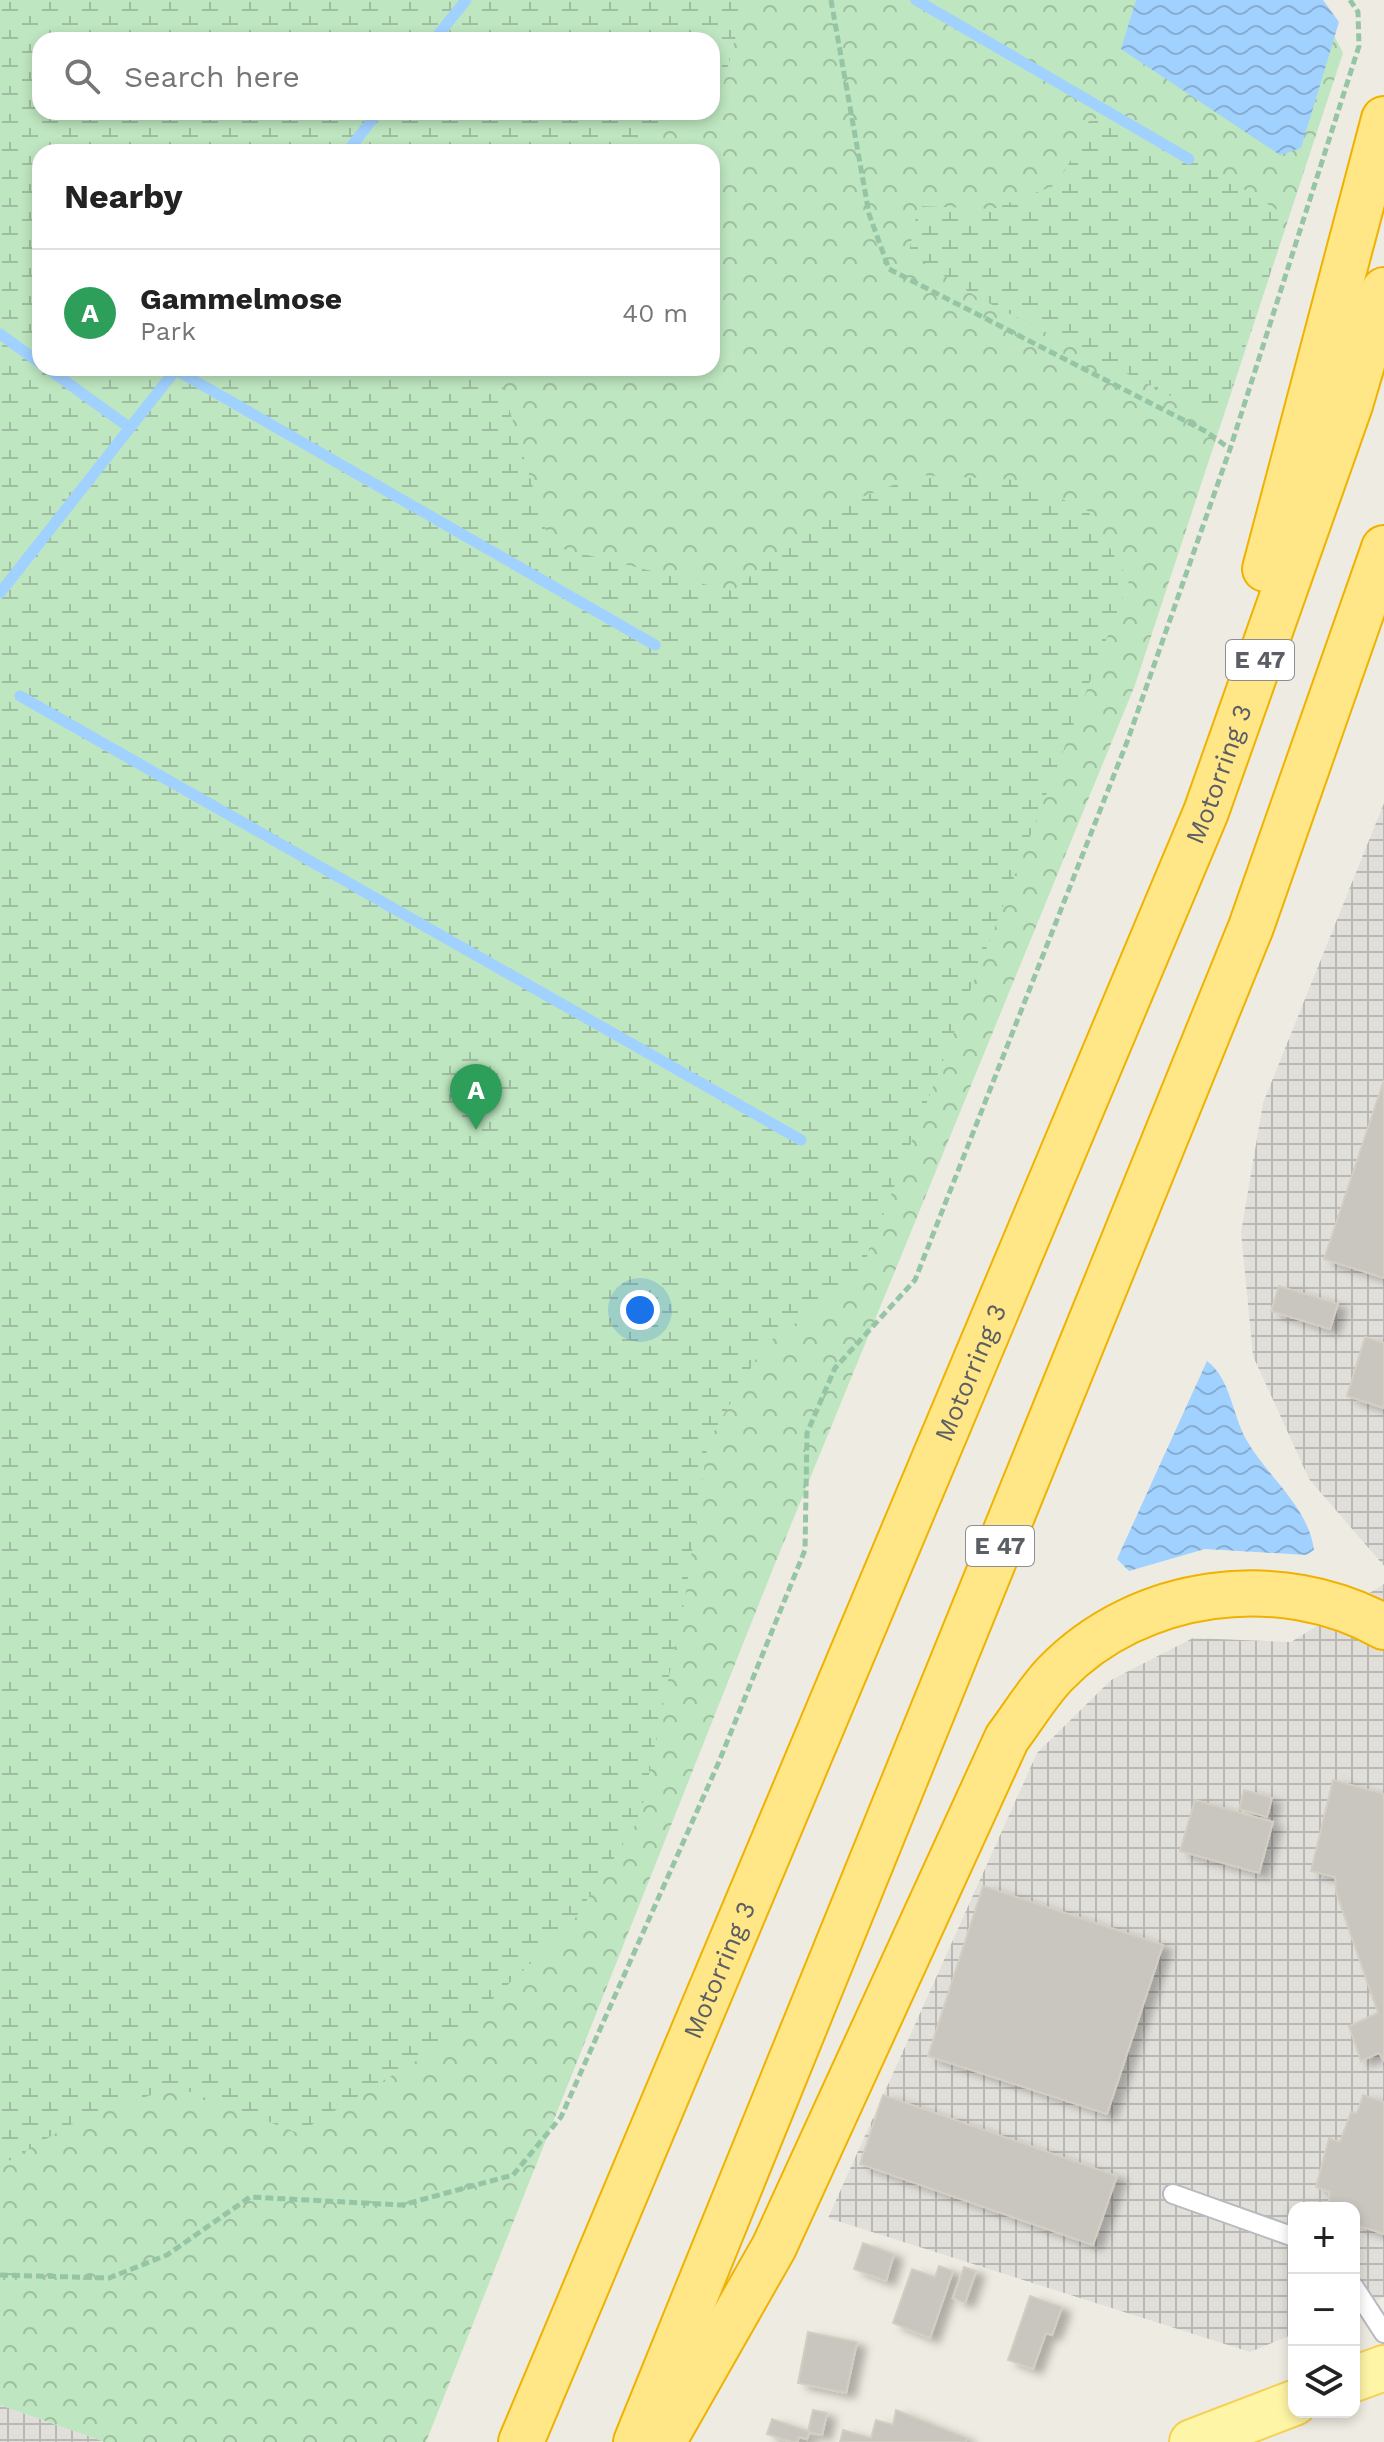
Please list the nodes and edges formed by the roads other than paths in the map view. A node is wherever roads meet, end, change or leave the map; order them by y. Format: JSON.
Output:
{"nodes":[{"id":1,"x":1384,"y":119,"type":"edge"},
{"id":2,"x":1384,"y":290,"type":"edge"},
{"id":3,"x":1384,"y":548,"type":"edge"},
{"id":4,"x":1384,"y":590,"type":"edge"},
{"id":5,"x":1352,"y":646,"type":"junction"},
{"id":6,"x":1206,"y":812,"type":"junction"},
{"id":7,"x":1384,"y":1627,"type":"edge"},
{"id":8,"x":1173,"y":2194,"type":"dead end"},
{"id":9,"x":1288,"y":2235,"type":"edge"},
{"id":10,"x":1360,"y":2296,"type":"edge"},
{"id":11,"x":1384,"y":2333,"type":"edge"},
{"id":12,"x":1384,"y":2368,"type":"edge"},
{"id":13,"x":1360,"y":2377,"type":"edge"},
{"id":14,"x":1288,"y":2405,"type":"edge"},
{"id":15,"x":521,"y":2442,"type":"edge"},
{"id":16,"x":636,"y":2442,"type":"edge"},
{"id":17,"x":663,"y":2442,"type":"edge"},
{"id":18,"x":1192,"y":2442,"type":"edge"}],
"edges":[{"from":1,"to":6,"type":"highway"},
{"from":2,"to":6,"type":"highway","name":"Motorring 3","number":"E 47"},
{"from":3,"to":5,"type":"highway","number":"E 47"},
{"from":4,"to":5,"type":"highway"},
{"from":5,"to":16,"type":"highway","number":"E 47"},
{"from":6,"to":15,"type":"highway","name":"Motorring 3","number":"E 47"},
{"from":7,"to":17,"type":"highway"},
{"from":8,"to":9,"type":"lane"},
{"from":10,"to":11,"type":"lane"},
{"from":12,"to":13,"type":"main road"},
{"from":14,"to":18,"type":"main road"}]}
